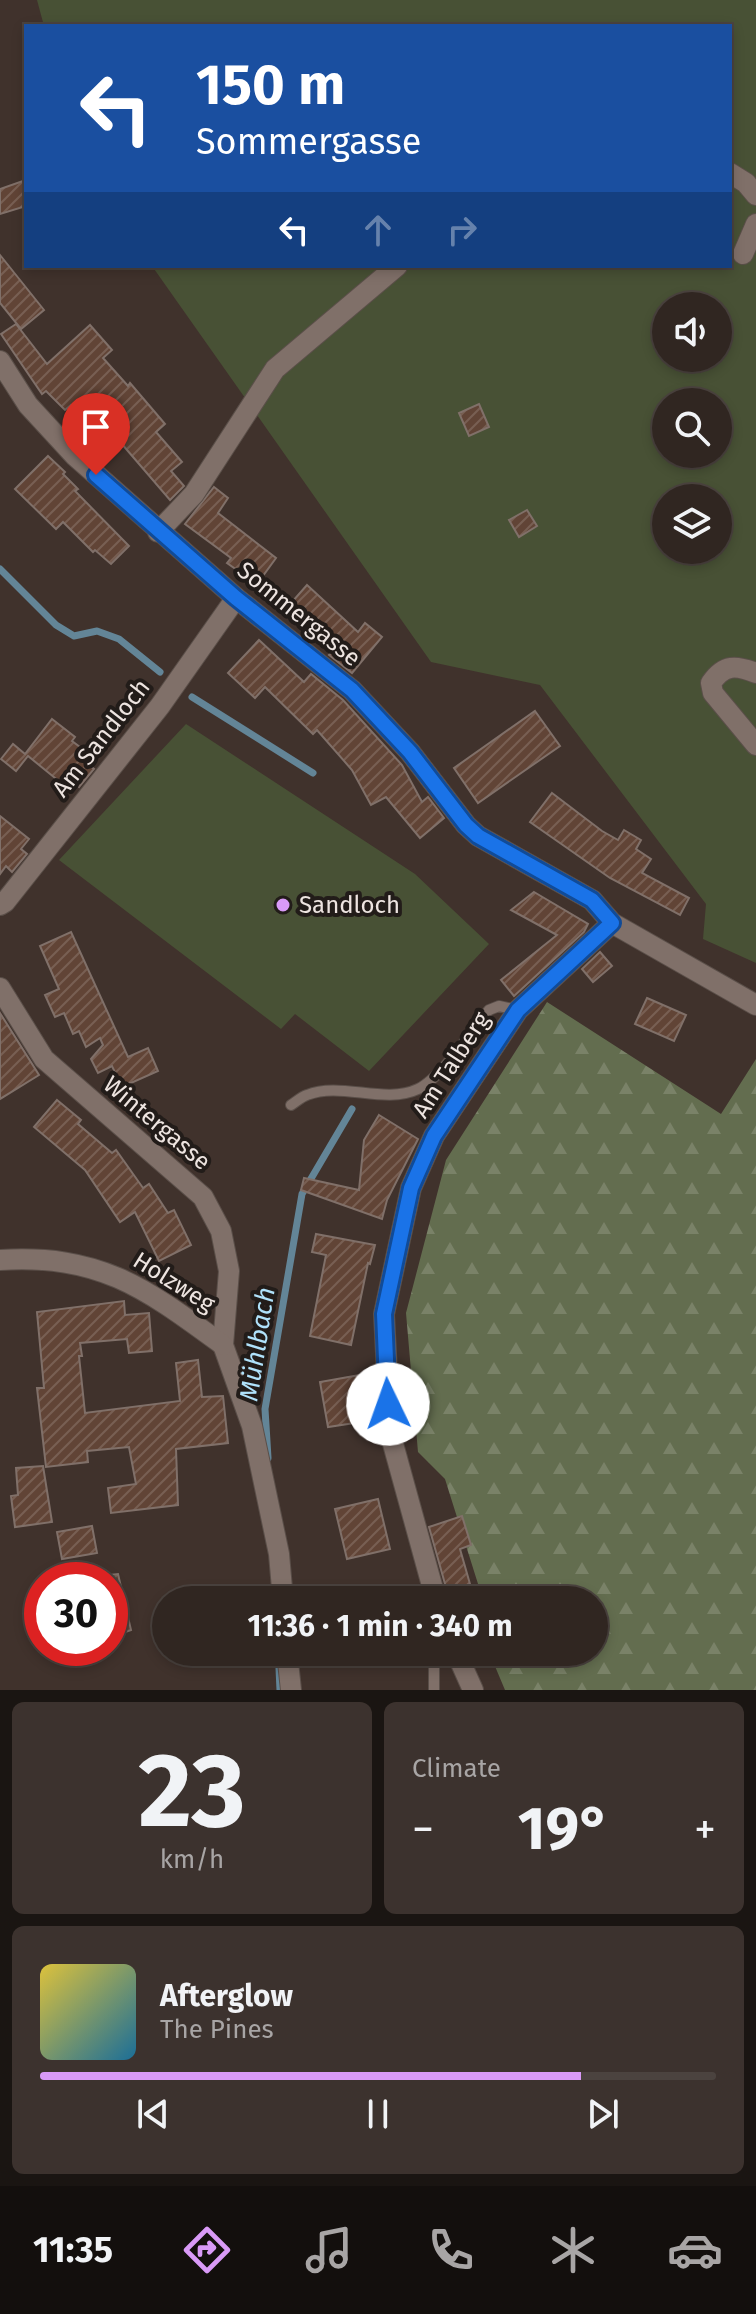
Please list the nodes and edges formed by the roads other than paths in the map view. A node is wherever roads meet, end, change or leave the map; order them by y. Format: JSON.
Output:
{"nodes":[{"id":1,"x":732,"y":174,"type":"edge"},
{"id":2,"x":756,"y":195,"type":"edge"},
{"id":3,"x":756,"y":224,"type":"edge"},
{"id":4,"x":743,"y":254,"type":"dead end"},
{"id":5,"x":395,"y":268,"type":"edge"},
{"id":6,"x":0,"y":361,"type":"edge"},
{"id":7,"x":158,"y":532,"type":"junction"},
{"id":8,"x":236,"y":598,"type":"junction"},
{"id":9,"x":756,"y":673,"type":"edge"},
{"id":10,"x":756,"y":745,"type":"edge"},
{"id":11,"x":0,"y":905,"type":"edge"},
{"id":12,"x":612,"y":923,"type":"junction"},
{"id":13,"x":0,"y":988,"type":"edge"},
{"id":14,"x":756,"y":1005,"type":"edge"},
{"id":15,"x":518,"y":1010,"type":"junction"},
{"id":16,"x":291,"y":1105,"type":"dead end"},
{"id":17,"x":0,"y":1260,"type":"edge"},
{"id":18,"x":223,"y":1345,"type":"junction"},
{"id":19,"x":282,"y":1586,"type":"edge"},
{"id":20,"x":432,"y":1586,"type":"edge"},
{"id":21,"x":288,"y":1666,"type":"edge"},
{"id":22,"x":434,"y":1666,"type":"edge"},
{"id":23,"x":462,"y":1666,"type":"edge"},
{"id":24,"x":291,"y":1690,"type":"edge"},
{"id":25,"x":434,"y":1690,"type":"edge"},
{"id":26,"x":473,"y":1690,"type":"edge"}],
"edges":[{"from":1,"to":2,"type":"street"},
{"from":3,"to":4,"type":"street"},
{"from":5,"to":7,"type":"street"},
{"from":6,"to":7,"type":"street","name":"Sommergasse"},
{"from":7,"to":8,"type":"street","name":"Sommergasse"},
{"from":8,"to":11,"type":"street","name":"Am Sandloch"},
{"from":8,"to":12,"type":"street","name":"Sommergasse"},
{"from":9,"to":10,"type":"street"},
{"from":12,"to":14,"type":"street","name":"Sommergasse"},
{"from":12,"to":15,"type":"street","name":"Am Talberg"},
{"from":13,"to":18,"type":"street","name":"Wintergasse"},
{"from":15,"to":16,"type":"lane"},
{"from":15,"to":20,"type":"street","name":"Am Talberg"},
{"from":17,"to":18,"type":"street","name":"Holzweg"},
{"from":18,"to":19,"type":"street","name":"Wintergasse"},
{"from":21,"to":24,"type":"street"},
{"from":22,"to":25,"type":"lane"},
{"from":23,"to":26,"type":"street"}]}
